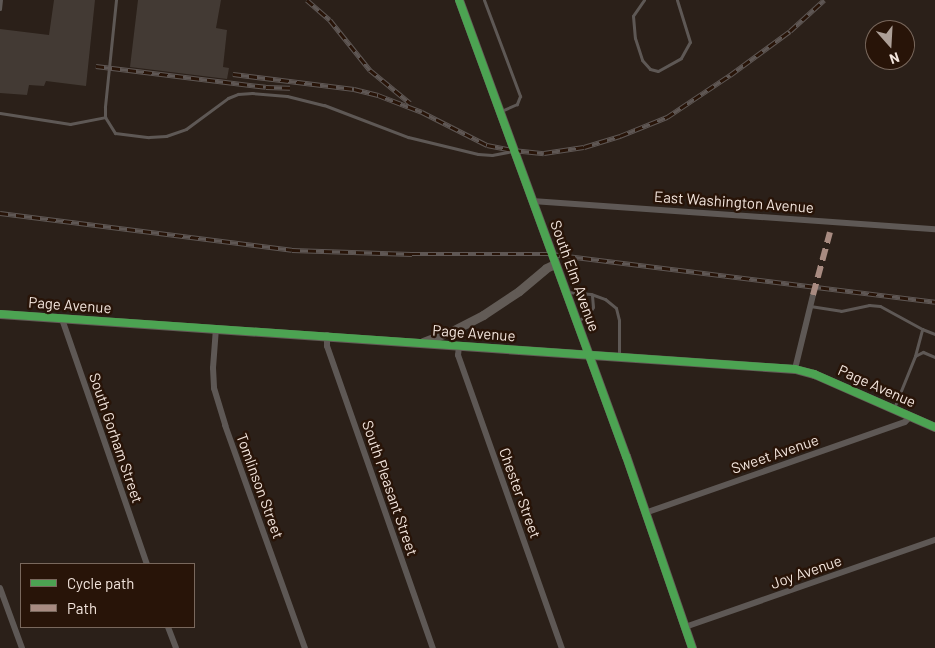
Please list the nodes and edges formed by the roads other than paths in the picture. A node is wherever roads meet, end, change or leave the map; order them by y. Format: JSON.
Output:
{"nodes":[{"id":1,"x":1,"y":0,"type":"edge"},
{"id":2,"x":116,"y":0,"type":"edge"},
{"id":3,"x":460,"y":0,"type":"edge"},
{"id":4,"x":484,"y":0,"type":"edge"},
{"id":5,"x":644,"y":0,"type":"edge"},
{"id":6,"x":676,"y":0,"type":"edge"},
{"id":7,"x":0,"y":8,"type":"edge"},
{"id":8,"x":500,"y":112,"type":"junction"},
{"id":9,"x":0,"y":113,"type":"edge"},
{"id":10,"x":106,"y":117,"type":"junction"},
{"id":11,"x":513,"y":150,"type":"junction"},
{"id":12,"x":532,"y":201,"type":"junction"},
{"id":13,"x":935,"y":229,"type":"edge"},
{"id":14,"x":555,"y":264,"type":"junction"},
{"id":15,"x":566,"y":292,"type":"junction"},
{"id":16,"x":592,"y":295,"type":"junction"},
{"id":17,"x":813,"y":295,"type":"dead end"},
{"id":18,"x":810,"y":306,"type":"junction"},
{"id":19,"x":0,"y":314,"type":"edge"},
{"id":20,"x":62,"y":319,"type":"junction"},
{"id":21,"x":576,"y":321,"type":"junction"},
{"id":22,"x":216,"y":328,"type":"junction"},
{"id":23,"x":922,"y":329,"type":"junction"},
{"id":24,"x":935,"y":334,"type":"edge"},
{"id":25,"x":326,"y":335,"type":"junction"},
{"id":26,"x":419,"y":343,"type":"junction"},
{"id":27,"x":459,"y":346,"type":"junction"},
{"id":28,"x":589,"y":354,"type":"junction"},
{"id":29,"x":619,"y":356,"type":"junction"},
{"id":30,"x":915,"y":356,"type":"junction"},
{"id":31,"x":935,"y":357,"type":"edge"},
{"id":32,"x":795,"y":369,"type":"junction"},
{"id":33,"x":893,"y":409,"type":"junction"},
{"id":34,"x":911,"y":416,"type":"junction"},
{"id":35,"x":935,"y":427,"type":"edge"},
{"id":36,"x":645,"y":513,"type":"junction"},
{"id":37,"x":935,"y":540,"type":"edge"},
{"id":38,"x":147,"y":563,"type":"edge"},
{"id":39,"x":0,"y":588,"type":"edge"},
{"id":40,"x":685,"y":627,"type":"junction"},
{"id":41,"x":168,"y":628,"type":"edge"},
{"id":42,"x":22,"y":648,"type":"edge"},
{"id":43,"x":176,"y":648,"type":"edge"},
{"id":44,"x":305,"y":648,"type":"edge"},
{"id":45,"x":433,"y":648,"type":"edge"},
{"id":46,"x":562,"y":648,"type":"edge"},
{"id":47,"x":692,"y":648,"type":"edge"}],
"edges":[{"from":1,"to":7,"type":"lane"},
{"from":2,"to":10,"type":"lane"},
{"from":3,"to":8,"type":"street","name":"South Elm Avenue"},
{"from":4,"to":8,"type":"lane"},
{"from":5,"to":6,"type":"lane"},
{"from":8,"to":11,"type":"street","name":"South Elm Avenue"},
{"from":9,"to":10,"type":"lane"},
{"from":10,"to":11,"type":"lane"},
{"from":11,"to":12,"type":"street","name":"South Elm Avenue"},
{"from":12,"to":13,"type":"street","name":"East Washington Avenue"},
{"from":12,"to":14,"type":"street","name":"South Elm Avenue"},
{"from":14,"to":15,"type":"street","name":"South Elm Avenue"},
{"from":14,"to":26,"type":"street"},
{"from":15,"to":16,"type":"lane"},
{"from":15,"to":21,"type":"street","name":"South Elm Avenue"},
{"from":16,"to":21,"type":"lane"},
{"from":16,"to":29,"type":"lane"},
{"from":17,"to":18,"type":"street"},
{"from":18,"to":23,"type":"lane"},
{"from":18,"to":32,"type":"street"},
{"from":19,"to":20,"type":"street","name":"Page Avenue"},
{"from":20,"to":22,"type":"street","name":"Page Avenue"},
{"from":20,"to":38,"type":"street","name":"South Gorham Street"},
{"from":21,"to":28,"type":"street","name":"South Elm Avenue"},
{"from":22,"to":25,"type":"street","name":"Page Avenue"},
{"from":22,"to":44,"type":"street","name":"Tomlinson Street"},
{"from":23,"to":24,"type":"lane"},
{"from":23,"to":30,"type":"lane"},
{"from":25,"to":26,"type":"street","name":"Page Avenue"},
{"from":25,"to":45,"type":"street","name":"South Pleasant Street"},
{"from":26,"to":27,"type":"street","name":"Page Avenue"},
{"from":27,"to":28,"type":"street","name":"Page Avenue"},
{"from":27,"to":46,"type":"street","name":"Chester Street"},
{"from":28,"to":29,"type":"street","name":"Page Avenue"},
{"from":28,"to":36,"type":"street","name":"South Elm Avenue"},
{"from":29,"to":32,"type":"street","name":"Page Avenue"},
{"from":30,"to":31,"type":"lane"},
{"from":30,"to":33,"type":"lane"},
{"from":32,"to":33,"type":"street","name":"Page Avenue"},
{"from":33,"to":34,"type":"street","name":"Page Avenue"},
{"from":34,"to":35,"type":"street","name":"Page Avenue"},
{"from":34,"to":36,"type":"street","name":"Sweet Avenue"},
{"from":36,"to":40,"type":"street","name":"South Elm Avenue"},
{"from":37,"to":40,"type":"street","name":"Joy Avenue"},
{"from":39,"to":42,"type":"street"},
{"from":40,"to":47,"type":"street","name":"South Elm Avenue"},
{"from":41,"to":43,"type":"street"}]}
